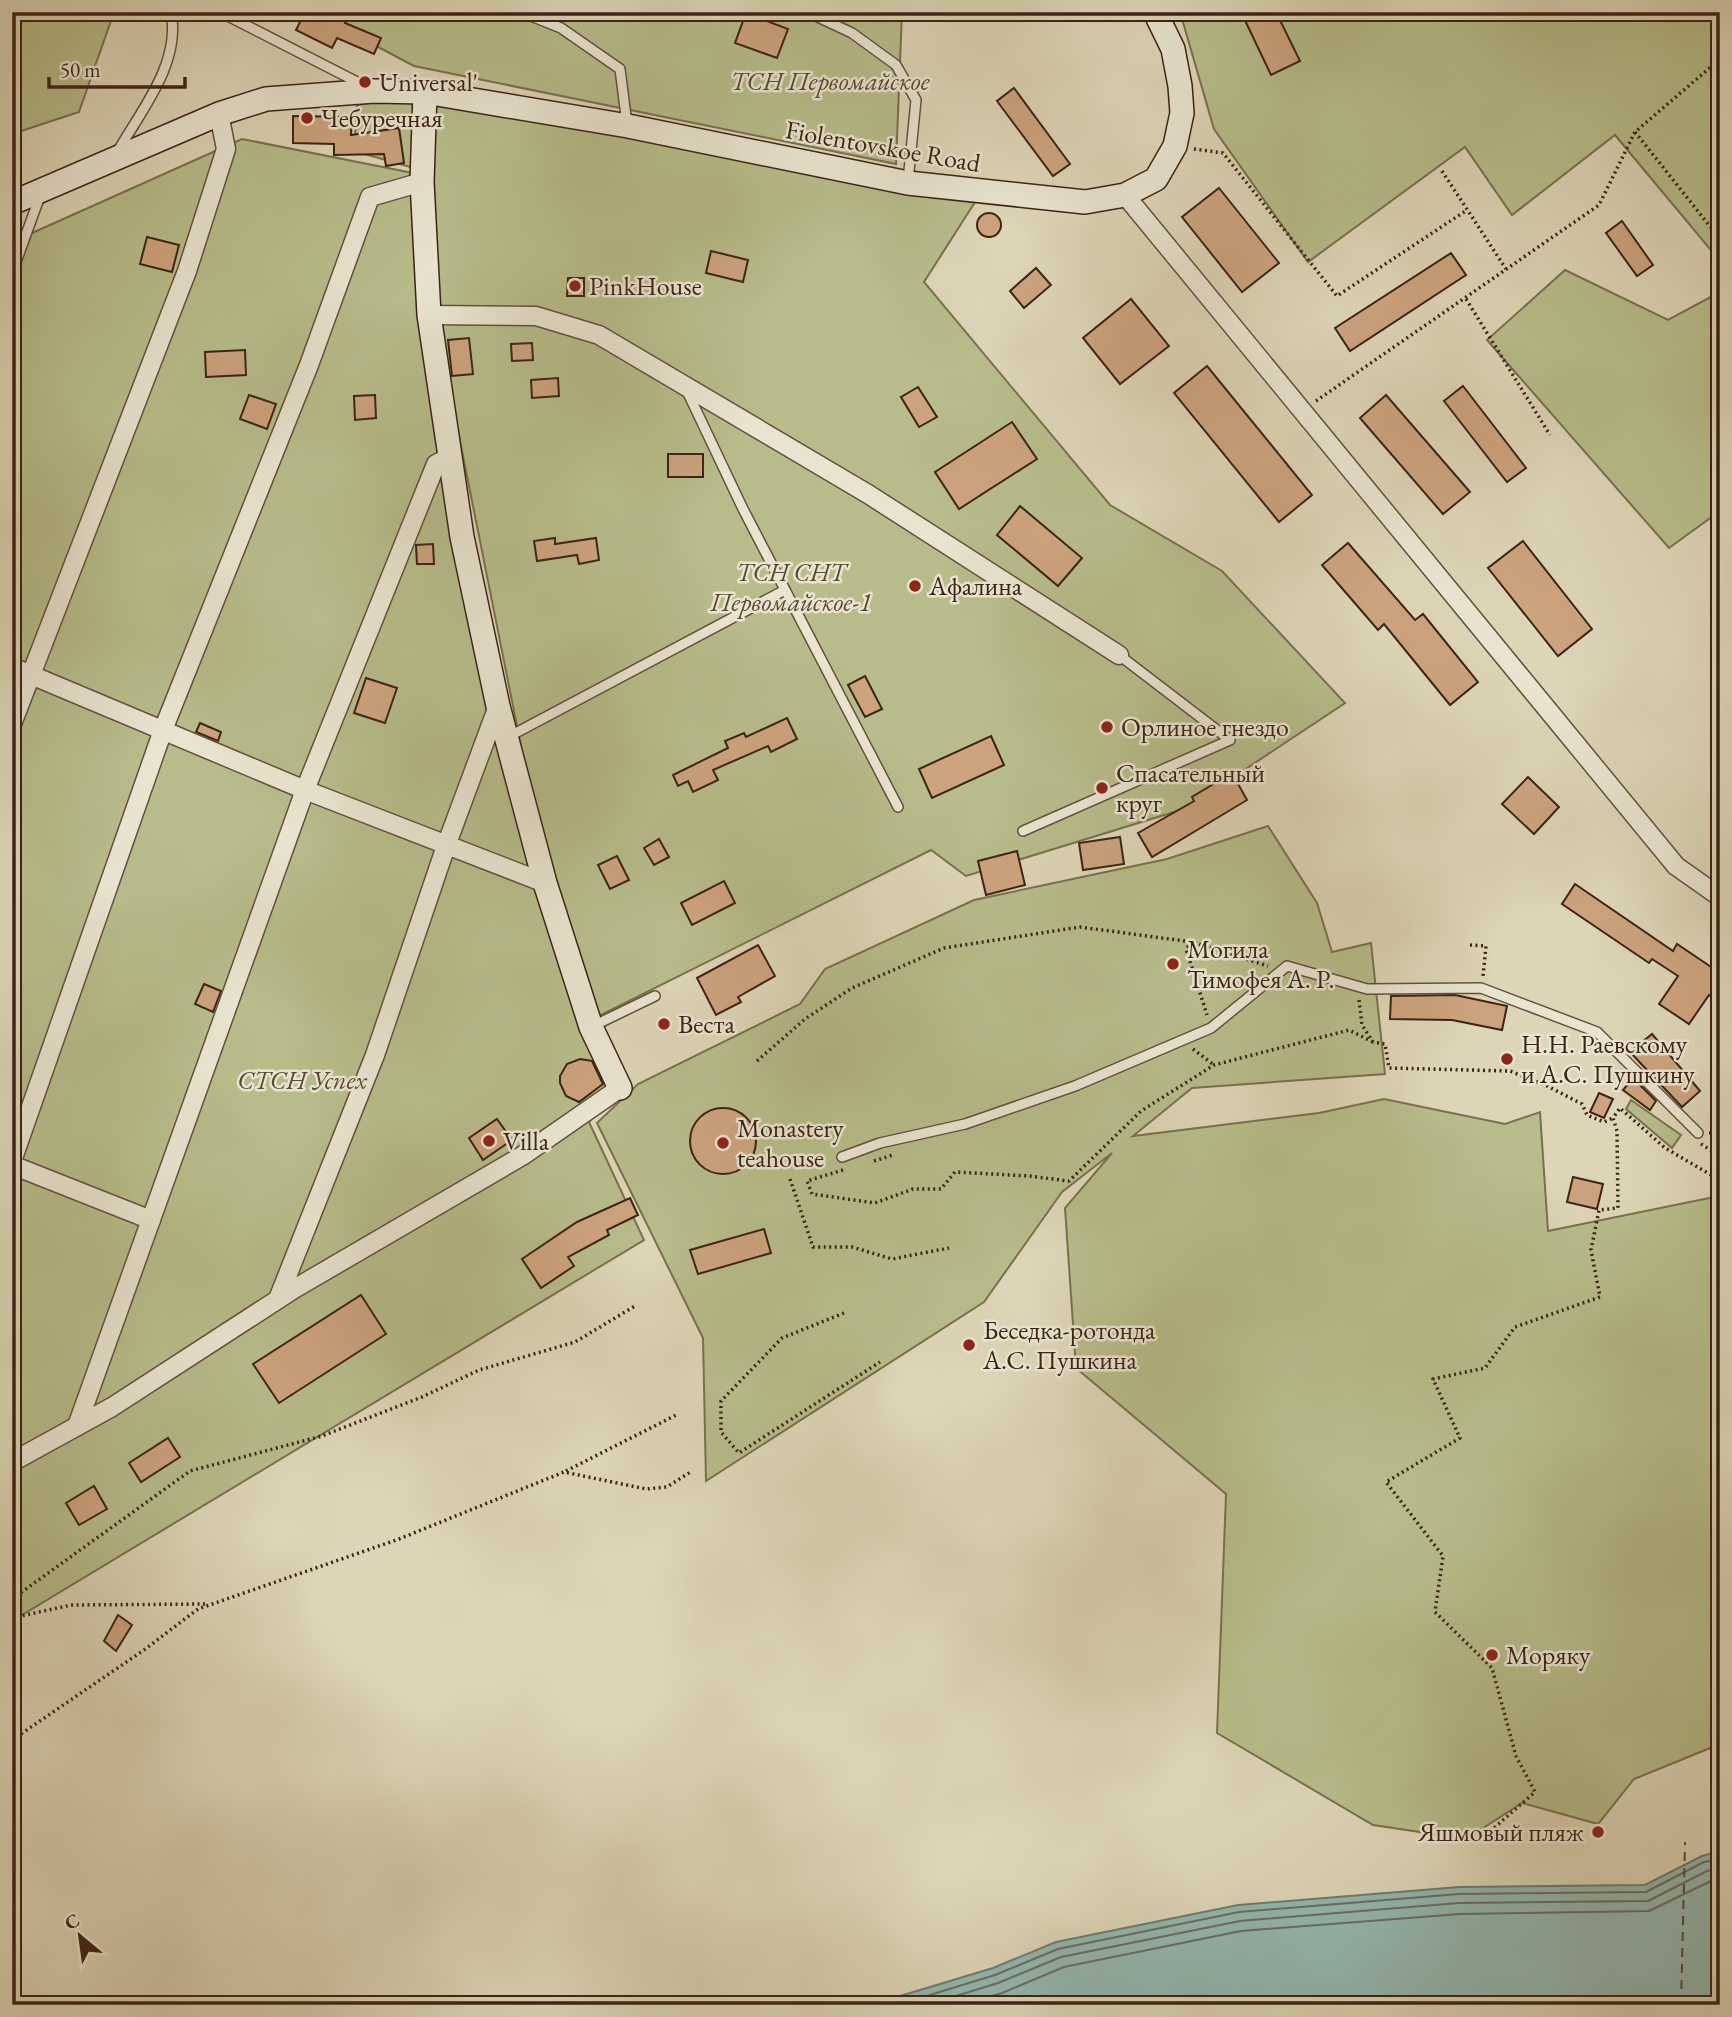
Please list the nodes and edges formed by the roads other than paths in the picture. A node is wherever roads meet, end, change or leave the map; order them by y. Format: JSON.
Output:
{"nodes":[{"id":1,"x":171,"y":12,"type":"edge"},
{"id":2,"x":219,"y":12,"type":"edge"},
{"id":3,"x":521,"y":12,"type":"edge"},
{"id":4,"x":807,"y":12,"type":"edge"},
{"id":5,"x":1155,"y":12,"type":"edge"},
{"id":6,"x":374,"y":91,"type":"junction"},
{"id":7,"x":425,"y":92,"type":"junction"},
{"id":8,"x":219,"y":114,"type":"junction"},
{"id":9,"x":628,"y":126,"type":"junction"},
{"id":10,"x":113,"y":158,"type":"junction"},
{"id":11,"x":422,"y":182,"type":"junction"},
{"id":12,"x":908,"y":183,"type":"junction"},
{"id":13,"x":43,"y":190,"type":"junction"},
{"id":14,"x":1125,"y":195,"type":"junction"},
{"id":15,"x":12,"y":204,"type":"edge"},
{"id":16,"x":12,"y":273,"type":"edge"},
{"id":17,"x":429,"y":315,"type":"junction"},
{"id":18,"x":683,"y":384,"type":"junction"},
{"id":19,"x":451,"y":457,"type":"junction"},
{"id":20,"x":785,"y":590,"type":"junction"},
{"id":21,"x":1119,"y":655,"type":"joint"},
{"id":22,"x":12,"y":667,"type":"edge"},
{"id":23,"x":31,"y":675,"type":"junction"},
{"id":24,"x":498,"y":706,"type":"junction"},
{"id":25,"x":12,"y":724,"type":"edge"},
{"id":26,"x":163,"y":730,"type":"junction"},
{"id":27,"x":506,"y":738,"type":"junction"},
{"id":28,"x":305,"y":790,"type":"junction"},
{"id":29,"x":898,"y":807,"type":"dead end"},
{"id":30,"x":1023,"y":831,"type":"dead end"},
{"id":31,"x":446,"y":846,"type":"junction"},
{"id":32,"x":545,"y":883,"type":"junction"},
{"id":33,"x":1720,"y":897,"type":"edge"},
{"id":34,"x":655,"y":996,"type":"dead end"},
{"id":35,"x":591,"y":1027,"type":"junction"},
{"id":36,"x":620,"y":1088,"type":"joint"},
{"id":37,"x":1698,"y":1133,"type":"dead end"},
{"id":38,"x":842,"y":1157,"type":"dead end"},
{"id":39,"x":12,"y":1163,"type":"edge"},
{"id":40,"x":151,"y":1220,"type":"junction"},
{"id":41,"x":278,"y":1299,"type":"junction"},
{"id":42,"x":77,"y":1426,"type":"junction"},
{"id":43,"x":12,"y":1462,"type":"edge"}],
"edges":[{"from":1,"to":10,"type":"lane"},
{"from":2,"to":6,"type":"lane"},
{"from":3,"to":9,"type":"lane"},
{"from":4,"to":12,"type":"lane"},
{"from":5,"to":14,"type":"main road","name":"Fiolentovskoe Road"},
{"from":6,"to":7,"type":"main road","name":"Fiolentovskoe Road"},
{"from":6,"to":8,"type":"main road","name":"Fiolentovskoe Road"},
{"from":7,"to":9,"type":"main road","name":"Fiolentovskoe Road"},
{"from":7,"to":11,"type":"main road"},
{"from":8,"to":10,"type":"main road","name":"Fiolentovskoe Road"},
{"from":8,"to":23,"type":"street"},
{"from":9,"to":12,"type":"main road","name":"Fiolentovskoe Road"},
{"from":10,"to":13,"type":"main road","name":"Fiolentovskoe Road"},
{"from":11,"to":17,"type":"main road"},
{"from":11,"to":26,"type":"street"},
{"from":12,"to":14,"type":"main road","name":"Fiolentovskoe Road"},
{"from":13,"to":15,"type":"main road","name":"Fiolentovskoe Road"},
{"from":13,"to":16,"type":"lane"},
{"from":14,"to":33,"type":"street"},
{"from":17,"to":18,"type":"street"},
{"from":17,"to":19,"type":"main road"},
{"from":18,"to":20,"type":"lane"},
{"from":18,"to":21,"type":"street"},
{"from":19,"to":24,"type":"main road"},
{"from":19,"to":28,"type":"street"},
{"from":20,"to":27,"type":"lane"},
{"from":20,"to":29,"type":"lane"},
{"from":21,"to":30,"type":"lane"},
{"from":22,"to":23,"type":"street"},
{"from":23,"to":25,"type":"street"},
{"from":23,"to":26,"type":"street"},
{"from":24,"to":27,"type":"main road"},
{"from":24,"to":31,"type":"street"},
{"from":26,"to":28,"type":"street"},
{"from":26,"to":39,"type":"street"},
{"from":27,"to":32,"type":"main road"},
{"from":28,"to":31,"type":"street"},
{"from":28,"to":40,"type":"street"},
{"from":31,"to":32,"type":"street"},
{"from":31,"to":41,"type":"street"},
{"from":32,"to":35,"type":"main road"},
{"from":34,"to":35,"type":"lane"},
{"from":35,"to":36,"type":"main road"},
{"from":36,"to":41,"type":"street"},
{"from":37,"to":38,"type":"lane"},
{"from":39,"to":40,"type":"street"},
{"from":40,"to":42,"type":"street"},
{"from":41,"to":42,"type":"street"},
{"from":42,"to":43,"type":"street"}]}
